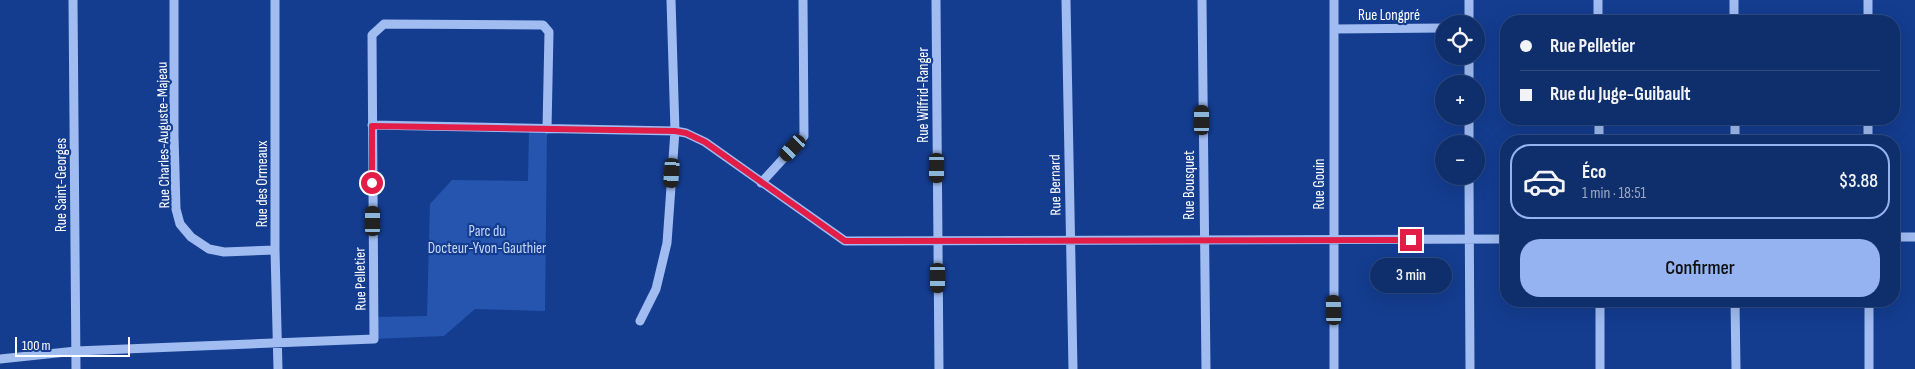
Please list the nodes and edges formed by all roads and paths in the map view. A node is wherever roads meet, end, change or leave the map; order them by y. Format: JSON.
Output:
{"nodes":[{"id":1,"x":73,"y":0,"type":"edge"},
{"id":2,"x":174,"y":0,"type":"edge"},
{"id":3,"x":274,"y":0,"type":"edge"},
{"id":4,"x":670,"y":0,"type":"edge"},
{"id":5,"x":803,"y":0,"type":"edge"},
{"id":6,"x":936,"y":0,"type":"edge"},
{"id":7,"x":1066,"y":0,"type":"edge"},
{"id":8,"x":1202,"y":0,"type":"edge"},
{"id":9,"x":1334,"y":0,"type":"edge"},
{"id":10,"x":1469,"y":0,"type":"edge"},
{"id":11,"x":1598,"y":0,"type":"edge"},
{"id":12,"x":1734,"y":0,"type":"edge"},
{"id":13,"x":1868,"y":0,"type":"edge"},
{"id":14,"x":1469,"y":15,"type":"edge"},
{"id":15,"x":1598,"y":15,"type":"edge"},
{"id":16,"x":1734,"y":15,"type":"edge"},
{"id":17,"x":1868,"y":15,"type":"edge"},
{"id":18,"x":1435,"y":28,"type":"edge"},
{"id":19,"x":1334,"y":29,"type":"junction"},
{"id":20,"x":372,"y":126,"type":"junction"},
{"id":21,"x":547,"y":128,"type":"junction"},
{"id":22,"x":675,"y":131,"type":"junction"},
{"id":23,"x":761,"y":183,"type":"junction"},
{"id":24,"x":1469,"y":185,"type":"edge"},
{"id":25,"x":1900,"y":237,"type":"edge"},
{"id":26,"x":1915,"y":237,"type":"edge"},
{"id":27,"x":1203,"y":239,"type":"junction"},
{"id":28,"x":1469,"y":239,"type":"junction"},
{"id":29,"x":1500,"y":239,"type":"edge"},
{"id":30,"x":1333,"y":240,"type":"junction"},
{"id":31,"x":1070,"y":241,"type":"junction"},
{"id":32,"x":937,"y":242,"type":"junction"},
{"id":33,"x":275,"y":250,"type":"junction"},
{"id":34,"x":1600,"y":307,"type":"edge"},
{"id":35,"x":1736,"y":307,"type":"edge"},
{"id":36,"x":1868,"y":307,"type":"edge"},
{"id":37,"x":640,"y":321,"type":"dead end"},
{"id":38,"x":278,"y":344,"type":"junction"},
{"id":39,"x":76,"y":350,"type":"junction"},
{"id":40,"x":0,"y":359,"type":"edge"},
{"id":41,"x":76,"y":369,"type":"edge"},
{"id":42,"x":278,"y":369,"type":"edge"},
{"id":43,"x":939,"y":369,"type":"edge"},
{"id":44,"x":1073,"y":369,"type":"edge"},
{"id":45,"x":1206,"y":369,"type":"edge"},
{"id":46,"x":1334,"y":369,"type":"edge"},
{"id":47,"x":1470,"y":369,"type":"edge"},
{"id":48,"x":1600,"y":369,"type":"edge"},
{"id":49,"x":1736,"y":369,"type":"edge"},
{"id":50,"x":1869,"y":369,"type":"edge"}],
"edges":[{"from":1,"to":39,"type":"street","name":"Rue Saint-Georges"},
{"from":2,"to":33,"type":"street","name":"Rue Charles-Auguste-Majeau"},
{"from":3,"to":33,"type":"street","name":"Rue des Ormeaux"},
{"from":4,"to":22,"type":"street"},
{"from":5,"to":23,"type":"street"},
{"from":6,"to":32,"type":"street","name":"Rue Wilfrid-Ranger"},
{"from":7,"to":31,"type":"street","name":"Rue Bernard"},
{"from":8,"to":27,"type":"street","name":"Rue Bousquet"},
{"from":9,"to":19,"type":"street","name":"Rue Gouin"},
{"from":10,"to":14,"type":"street"},
{"from":11,"to":15,"type":"street"},
{"from":12,"to":16,"type":"street"},
{"from":13,"to":17,"type":"street"},
{"from":18,"to":19,"type":"street","name":"Rue Longpré"},
{"from":19,"to":30,"type":"street","name":"Rue Gouin"},
{"from":20,"to":21,"type":"street"},
{"from":20,"to":21,"type":"street","name":"Rue Pelletier"},
{"from":20,"to":38,"type":"street","name":"Rue Pelletier"},
{"from":21,"to":22,"type":"street"},
{"from":22,"to":23,"type":"street"},
{"from":22,"to":37,"type":"street"},
{"from":23,"to":32,"type":"street"},
{"from":24,"to":28,"type":"street"},
{"from":25,"to":26,"type":"street"},
{"from":27,"to":30,"type":"street"},
{"from":27,"to":31,"type":"street"},
{"from":27,"to":45,"type":"street","name":"Rue Bousquet"},
{"from":28,"to":29,"type":"street"},
{"from":28,"to":30,"type":"street"},
{"from":28,"to":47,"type":"street"},
{"from":30,"to":46,"type":"street","name":"Rue Gouin"},
{"from":31,"to":32,"type":"street"},
{"from":31,"to":44,"type":"street","name":"Rue Bernard"},
{"from":32,"to":43,"type":"street","name":"Rue Wilfrid-Ranger"},
{"from":33,"to":38,"type":"street","name":"Rue des Ormeaux"},
{"from":34,"to":48,"type":"street"},
{"from":35,"to":49,"type":"street"},
{"from":36,"to":50,"type":"street"},
{"from":38,"to":39,"type":"street","name":"Rue Pelletier"},
{"from":38,"to":42,"type":"street","name":"Rue des Ormeaux"},
{"from":39,"to":40,"type":"street","name":"Rue Pelletier"},
{"from":39,"to":41,"type":"street","name":"Rue Saint-Georges"}]}
